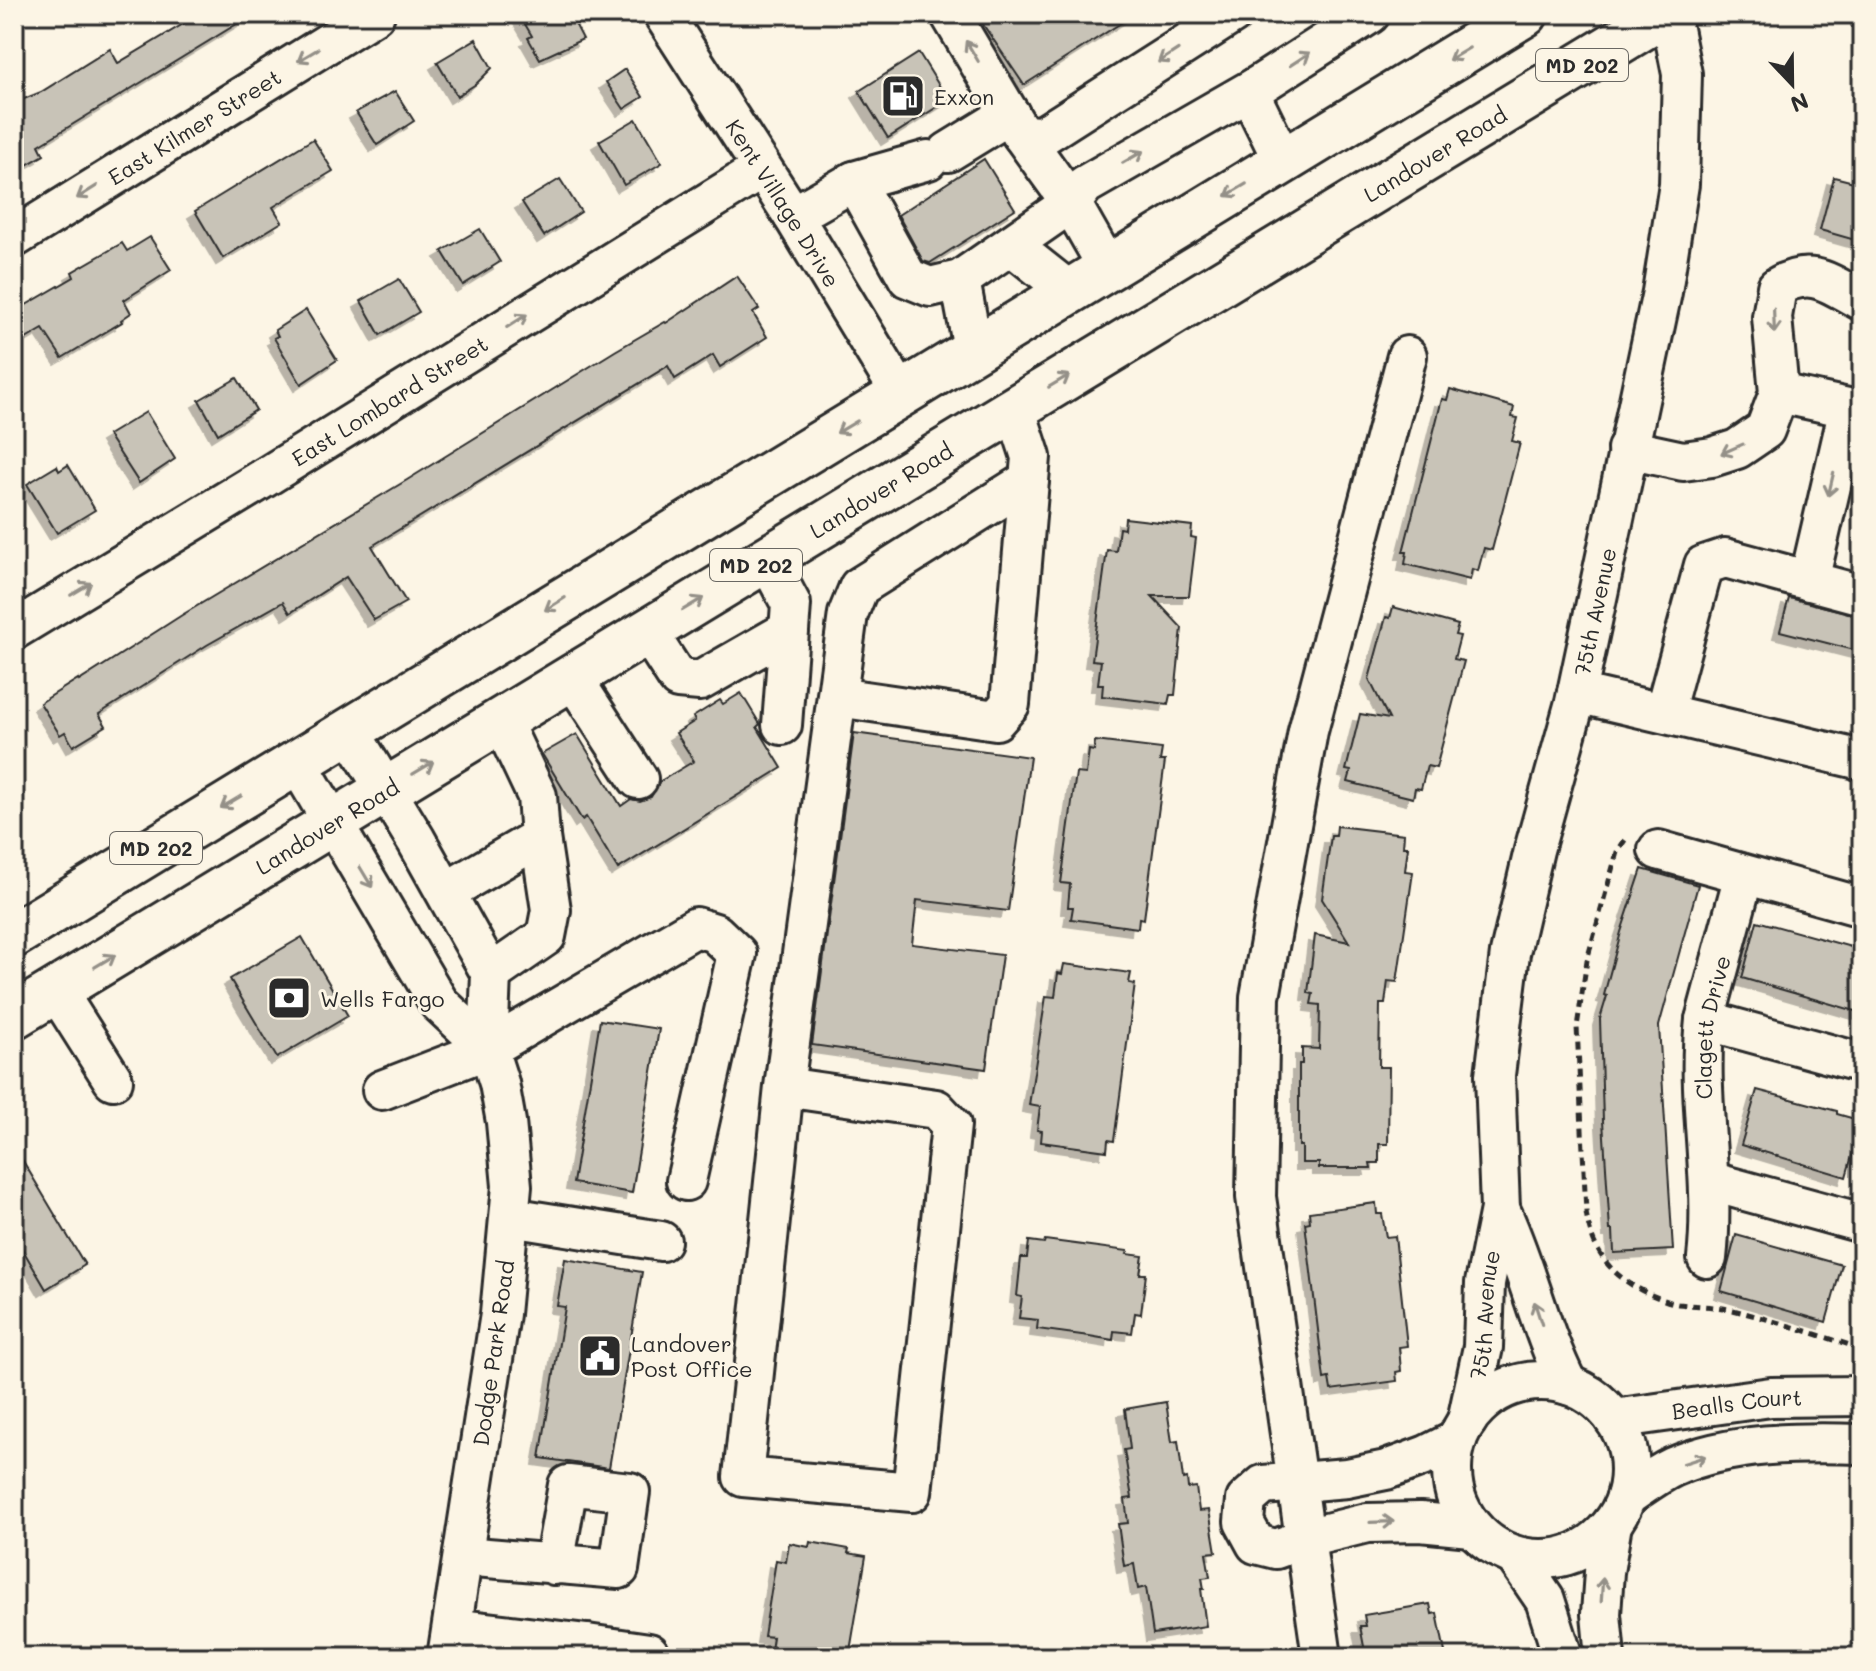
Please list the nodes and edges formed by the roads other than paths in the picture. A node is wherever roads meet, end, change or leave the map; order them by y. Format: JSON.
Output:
{"nodes":[{"id":1,"x":375,"y":14,"type":"edge"},
{"id":2,"x":663,"y":14,"type":"edge"},
{"id":3,"x":950,"y":14,"type":"edge"},
{"id":4,"x":1233,"y":14,"type":"edge"},
{"id":5,"x":1370,"y":14,"type":"edge"},
{"id":6,"x":1525,"y":14,"type":"edge"},
{"id":7,"x":1668,"y":14,"type":"edge"},
{"id":8,"x":1256,"y":87,"type":"junction"},
{"id":9,"x":1016,"y":125,"type":"junction"},
{"id":10,"x":1283,"y":161,"type":"junction"},
{"id":11,"x":762,"y":169,"type":"junction"},
{"id":12,"x":854,"y":181,"type":"junction"},
{"id":13,"x":1071,"y":203,"type":"junction"},
{"id":14,"x":793,"y":216,"type":"junction"},
{"id":15,"x":14,"y":238,"type":"edge"},
{"id":16,"x":1011,"y":245,"type":"junction"},
{"id":17,"x":1108,"y":268,"type":"junction"},
{"id":18,"x":960,"y":280,"type":"junction"},
{"id":19,"x":1069,"y":291,"type":"junction"},
{"id":20,"x":1862,"y":301,"type":"edge"},
{"id":21,"x":973,"y":349,"type":"junction"},
{"id":22,"x":1407,"y":356,"type":"dead end"},
{"id":23,"x":1779,"y":393,"type":"junction"},
{"id":24,"x":901,"y":394,"type":"junction"},
{"id":25,"x":1015,"y":408,"type":"junction"},
{"id":26,"x":1855,"y":410,"type":"edge"},
{"id":27,"x":1627,"y":449,"type":"junction"},
{"id":28,"x":1029,"y":480,"type":"junction"},
{"id":29,"x":767,"y":559,"type":"junction"},
{"id":30,"x":1809,"y":581,"type":"junction"},
{"id":31,"x":1862,"y":595,"type":"edge"},
{"id":32,"x":14,"y":630,"type":"edge"},
{"id":33,"x":789,"y":630,"type":"junction"},
{"id":34,"x":647,"y":631,"type":"junction"},
{"id":35,"x":572,"y":677,"type":"junction"},
{"id":36,"x":1577,"y":693,"type":"junction"},
{"id":37,"x":837,"y":697,"type":"junction"},
{"id":38,"x":1664,"y":713,"type":"junction"},
{"id":39,"x":501,"y":720,"type":"junction"},
{"id":40,"x":782,"y":725,"type":"dead end"},
{"id":41,"x":349,"y":730,"type":"junction"},
{"id":42,"x":1862,"y":756,"type":"edge"},
{"id":43,"x":297,"y":762,"type":"junction"},
{"id":44,"x":638,"y":779,"type":"dead end"},
{"id":45,"x":386,"y":790,"type":"junction"},
{"id":46,"x":333,"y":822,"type":"junction"},
{"id":47,"x":540,"y":837,"type":"junction"},
{"id":48,"x":1658,"y":850,"type":"road end"},
{"id":49,"x":1744,"y":875,"type":"junction"},
{"id":50,"x":446,"y":892,"type":"junction"},
{"id":51,"x":1862,"y":907,"type":"edge"},
{"id":52,"x":14,"y":935,"type":"edge"},
{"id":53,"x":491,"y":974,"type":"junction"},
{"id":54,"x":56,"y":990,"type":"junction"},
{"id":55,"x":14,"y":1016,"type":"edge"},
{"id":56,"x":1705,"y":1020,"type":"junction"},
{"id":57,"x":488,"y":1049,"type":"junction"},
{"id":58,"x":1862,"y":1063,"type":"edge"},
{"id":59,"x":113,"y":1080,"type":"dead end"},
{"id":60,"x":784,"y":1087,"type":"junction"},
{"id":61,"x":382,"y":1090,"type":"dead end"},
{"id":62,"x":686,"y":1181,"type":"dead end"},
{"id":63,"x":1709,"y":1181,"type":"junction"},
{"id":64,"x":1500,"y":1209,"type":"junction"},
{"id":65,"x":510,"y":1217,"type":"junction"},
{"id":66,"x":1862,"y":1223,"type":"edge"},
{"id":67,"x":661,"y":1241,"type":"dead end"},
{"id":68,"x":1707,"y":1258,"type":"dead end"},
{"id":69,"x":1568,"y":1385,"type":"junction"},
{"id":70,"x":1862,"y":1396,"type":"edge"},
{"id":71,"x":1614,"y":1419,"type":"junction"},
{"id":72,"x":1462,"y":1430,"type":"junction"},
{"id":73,"x":1862,"y":1444,"type":"edge"},
{"id":74,"x":1298,"y":1481,"type":"junction"},
{"id":75,"x":1619,"y":1511,"type":"junction"},
{"id":76,"x":1471,"y":1527,"type":"junction"},
{"id":77,"x":1306,"y":1538,"type":"junction"},
{"id":78,"x":463,"y":1556,"type":"junction"},
{"id":79,"x":1515,"y":1556,"type":"junction"},
{"id":80,"x":554,"y":1565,"type":"dead end"},
{"id":81,"x":449,"y":1642,"type":"edge"},
{"id":82,"x":532,"y":1648,"type":"edge"},
{"id":83,"x":589,"y":1651,"type":"edge"},
{"id":84,"x":649,"y":1653,"type":"dead end"},
{"id":85,"x":1322,"y":1657,"type":"edge"},
{"id":86,"x":1563,"y":1657,"type":"edge"},
{"id":87,"x":1605,"y":1657,"type":"edge"}],
"edges":[{"from":1,"to":15,"type":"street","name":"East Kilmer Street","one_way":true},
{"from":2,"to":11,"type":"street","name":"Kent Village Drive"},
{"from":9,"to":3,"type":"street","one_way":true},
{"from":4,"to":9,"type":"street","one_way":true},
{"from":8,"to":5,"type":"street","one_way":true},
{"from":6,"to":10,"type":"main road","number":"MD 202","one_way":true},
{"from":25,"to":7,"type":"main road","name":"Landover Road","number":"MD 202","one_way":true},
{"from":7,"to":27,"type":"street","name":"75th Avenue"},
{"from":8,"to":10,"type":"street"},
{"from":13,"to":8,"type":"street","one_way":true},
{"from":9,"to":12,"type":"street"},
{"from":9,"to":13,"type":"street"},
{"from":10,"to":17,"type":"main road","number":"MD 202","one_way":true},
{"from":11,"to":14,"type":"street","name":"Kent Village Drive"},
{"from":32,"to":11,"type":"street","name":"East Lombard Street","one_way":true},
{"from":12,"to":14,"type":"street"},
{"from":12,"to":18,"type":"street"},
{"from":13,"to":16,"type":"street"},
{"from":13,"to":17,"type":"street"},
{"from":14,"to":24,"type":"street","name":"Kent Village Drive"},
{"from":16,"to":18,"type":"street"},
{"from":16,"to":19,"type":"street"},
{"from":17,"to":19,"type":"main road","number":"MD 202"},
{"from":18,"to":21,"type":"street"},
{"from":19,"to":21,"type":"main road","number":"MD 202"},
{"from":20,"to":23,"type":"street","one_way":true},
{"from":21,"to":24,"type":"main road","number":"MD 202"},
{"from":22,"to":74,"type":"street"},
{"from":23,"to":26,"type":"street"},
{"from":23,"to":27,"type":"street","one_way":true},
{"from":24,"to":41,"type":"main road","number":"MD 202","one_way":true},
{"from":25,"to":28,"type":"street"},
{"from":25,"to":29,"type":"main road","name":"Landover Road","number":"MD 202"},
{"from":26,"to":30,"type":"street","one_way":true},
{"from":27,"to":36,"type":"street","name":"75th Avenue"},
{"from":28,"to":37,"type":"street"},
{"from":28,"to":37,"type":"street"},
{"from":29,"to":33,"type":"street"},
{"from":34,"to":29,"type":"main road","name":"Landover Road","number":"MD 202","one_way":true},
{"from":30,"to":31,"type":"street"},
{"from":30,"to":38,"type":"street"},
{"from":33,"to":34,"type":"street"},
{"from":33,"to":40,"type":"street"},
{"from":34,"to":35,"type":"main road","name":"Landover Road","number":"MD 202"},
{"from":35,"to":39,"type":"main road","name":"Landover Road","number":"MD 202"},
{"from":35,"to":44,"type":"street"},
{"from":36,"to":38,"type":"street"},
{"from":36,"to":64,"type":"street","name":"75th Avenue"},
{"from":37,"to":60,"type":"street"},
{"from":38,"to":42,"type":"street"},
{"from":45,"to":39,"type":"main road","name":"Landover Road","number":"MD 202","one_way":true},
{"from":39,"to":47,"type":"street"},
{"from":41,"to":43,"type":"main road","number":"MD 202"},
{"from":41,"to":45,"type":"street"},
{"from":43,"to":46,"type":"street","name":"Dodge Park Road"},
{"from":43,"to":52,"type":"main road","number":"MD 202","one_way":true},
{"from":45,"to":46,"type":"main road","name":"Landover Road","number":"MD 202"},
{"from":45,"to":50,"type":"street"},
{"from":54,"to":46,"type":"main road","name":"Landover Road","number":"MD 202","one_way":true},
{"from":46,"to":57,"type":"street","name":"Dodge Park Road","one_way":true},
{"from":47,"to":50,"type":"street"},
{"from":47,"to":53,"type":"street"},
{"from":48,"to":49,"type":"street"},
{"from":49,"to":51,"type":"street"},
{"from":49,"to":56,"type":"street","name":"Clagett Drive"},
{"from":50,"to":53,"type":"street"},
{"from":53,"to":57,"type":"street","name":"Dodge Park Road"},
{"from":54,"to":55,"type":"main road","name":"Landover Road","number":"MD 202"},
{"from":54,"to":59,"type":"street"},
{"from":56,"to":58,"type":"street"},
{"from":56,"to":63,"type":"street","name":"Clagett Drive"},
{"from":57,"to":61,"type":"street"},
{"from":57,"to":62,"type":"street"},
{"from":57,"to":65,"type":"street","name":"Dodge Park Road"},
{"from":60,"to":60,"type":"street"},
{"from":63,"to":66,"type":"street"},
{"from":63,"to":68,"type":"street","name":"Clagett Drive"},
{"from":69,"to":64,"type":"street","name":"75th Avenue","one_way":true},
{"from":64,"to":72,"type":"street","name":"75th Avenue"},
{"from":65,"to":67,"type":"street"},
{"from":65,"to":78,"type":"street","name":"Dodge Park Road"},
{"from":69,"to":71,"type":"street"},
{"from":69,"to":72,"type":"street"},
{"from":70,"to":71,"type":"street","name":"Bealls Court"},
{"from":71,"to":75,"type":"street"},
{"from":72,"to":74,"type":"street"},
{"from":72,"to":76,"type":"street"},
{"from":75,"to":73,"type":"street","one_way":true},
{"from":74,"to":77,"type":"street"},
{"from":74,"to":77,"type":"street"},
{"from":75,"to":79,"type":"street"},
{"from":87,"to":75,"type":"street","one_way":true},
{"from":77,"to":76,"type":"street","one_way":true},
{"from":76,"to":79,"type":"street"},
{"from":77,"to":85,"type":"street"},
{"from":78,"to":80,"type":"street"},
{"from":78,"to":81,"type":"street","name":"Dodge Park Road"},
{"from":79,"to":86,"type":"street"},
{"from":81,"to":82,"type":"street"},
{"from":82,"to":83,"type":"street"},
{"from":83,"to":84,"type":"street"}]}
